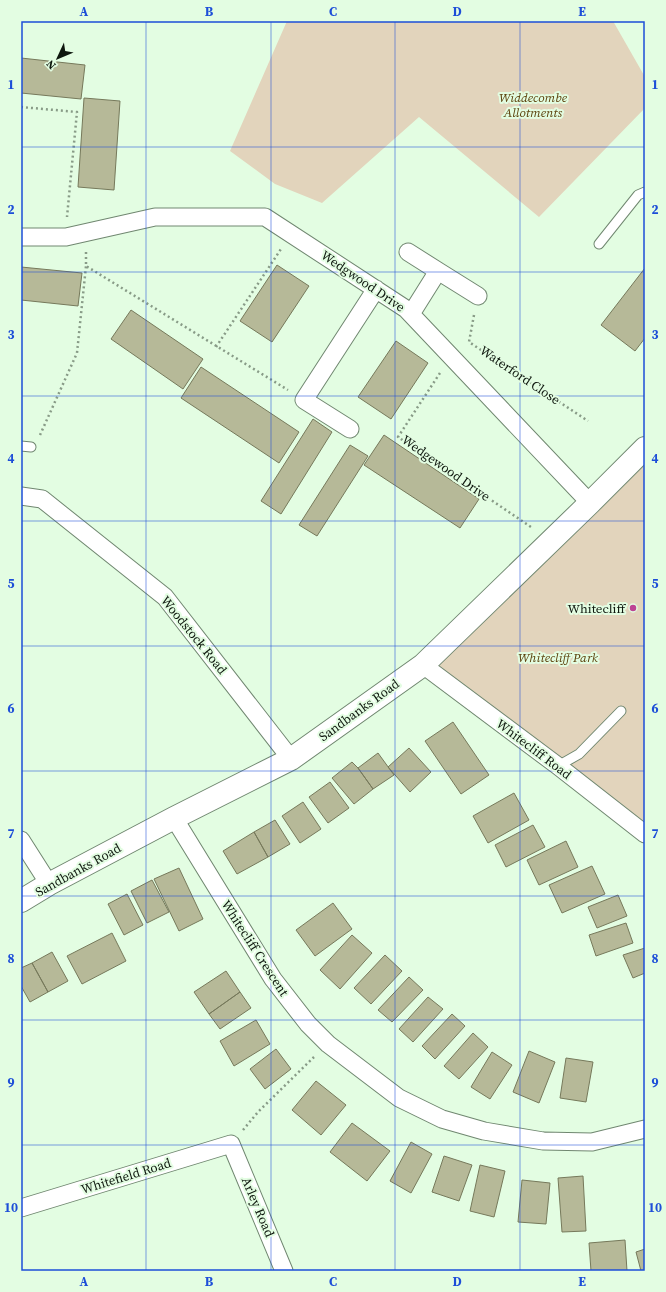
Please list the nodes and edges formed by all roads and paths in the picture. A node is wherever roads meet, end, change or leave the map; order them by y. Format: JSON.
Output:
{"nodes":[{"id":1,"x":21,"y":107,"type":"edge"},
{"id":2,"x":645,"y":192,"type":"edge"},
{"id":3,"x":86,"y":233,"type":"junction"},
{"id":4,"x":291,"y":234,"type":"junction"},
{"id":5,"x":21,"y":237,"type":"edge"},
{"id":6,"x":66,"y":237,"type":"junction"},
{"id":7,"x":599,"y":244,"type":"dead end"},
{"id":8,"x":408,"y":252,"type":"dead end"},
{"id":9,"x":86,"y":266,"type":"junction"},
{"id":10,"x":438,"y":272,"type":"junction"},
{"id":11,"x":376,"y":289,"type":"junction"},
{"id":12,"x":478,"y":296,"type":"joint"},
{"id":13,"x":411,"y":314,"type":"junction"},
{"id":14,"x":216,"y":347,"type":"junction"},
{"id":15,"x":451,"y":357,"type":"junction"},
{"id":16,"x":304,"y":400,"type":"junction"},
{"id":17,"x":588,"y":421,"type":"dead end"},
{"id":18,"x":350,"y":429,"type":"dead end"},
{"id":19,"x":21,"y":446,"type":"edge"},
{"id":20,"x":31,"y":447,"type":"joint"},
{"id":21,"x":645,"y":448,"type":"edge"},
{"id":22,"x":21,"y":496,"type":"edge"},
{"id":23,"x":590,"y":503,"type":"junction"},
{"id":24,"x":531,"y":527,"type":"dead end"},
{"id":25,"x":423,"y":665,"type":"junction"},
{"id":26,"x":621,"y":711,"type":"dead end"},
{"id":27,"x":291,"y":758,"type":"junction"},
{"id":28,"x":558,"y":766,"type":"junction"},
{"id":29,"x":174,"y":818,"type":"junction"},
{"id":30,"x":645,"y":834,"type":"edge"},
{"id":31,"x":21,"y":840,"type":"edge"},
{"id":32,"x":49,"y":884,"type":"junction"},
{"id":33,"x":21,"y":901,"type":"edge"},
{"id":34,"x":328,"y":1044,"type":"junction"},
{"id":35,"x":258,"y":1112,"type":"dead end"},
{"id":36,"x":645,"y":1129,"type":"edge"},
{"id":37,"x":231,"y":1144,"type":"joint"},
{"id":38,"x":21,"y":1208,"type":"edge"},
{"id":39,"x":284,"y":1271,"type":"edge"}],
"edges":[{"from":1,"to":6,"type":"path"},
{"from":2,"to":7,"type":"lane"},
{"from":3,"to":4,"type":"street","name":"Wedgwood Drive"},
{"from":3,"to":6,"type":"street","name":"Wedgwood Drive"},
{"from":3,"to":9,"type":"path"},
{"from":4,"to":11,"type":"street","name":"Wedgwood Drive"},
{"from":4,"to":14,"type":"path"},
{"from":5,"to":6,"type":"street","name":"Wedgwood Drive"},
{"from":8,"to":10,"type":"street"},
{"from":9,"to":14,"type":"path"},
{"from":9,"to":20,"type":"path"},
{"from":10,"to":12,"type":"street"},
{"from":10,"to":13,"type":"street"},
{"from":11,"to":13,"type":"street","name":"Wedgwood Drive"},
{"from":11,"to":16,"type":"street"},
{"from":12,"to":17,"type":"path","name":"Waterford Close"},
{"from":13,"to":15,"type":"street","name":"Wedgwood Drive"},
{"from":14,"to":16,"type":"path"},
{"from":15,"to":23,"type":"street","name":"Wedgwood Drive"},
{"from":15,"to":24,"type":"path","name":"Wedgewood Drive"},
{"from":16,"to":18,"type":"street"},
{"from":19,"to":20,"type":"lane"},
{"from":21,"to":23,"type":"main road","name":"Sandbanks Road"},
{"from":22,"to":27,"type":"street","name":"Woodstock Road"},
{"from":23,"to":25,"type":"main road","name":"Sandbanks Road"},
{"from":25,"to":27,"type":"main road","name":"Sandbanks Road"},
{"from":25,"to":28,"type":"street","name":"Whitecliff Road"},
{"from":26,"to":28,"type":"lane"},
{"from":27,"to":29,"type":"main road","name":"Sandbanks Road"},
{"from":28,"to":30,"type":"street","name":"Whitecliff Road"},
{"from":29,"to":32,"type":"main road","name":"Sandbanks Road"},
{"from":29,"to":34,"type":"street","name":"Whitecliff Crescent"},
{"from":31,"to":32,"type":"street"},
{"from":32,"to":33,"type":"main road","name":"Sandbanks Road"},
{"from":34,"to":35,"type":"path"},
{"from":34,"to":36,"type":"street","name":"Whitecliff Crescent"},
{"from":37,"to":38,"type":"street","name":"Whitefield Road"},
{"from":37,"to":39,"type":"street","name":"Arley Road"}]}
